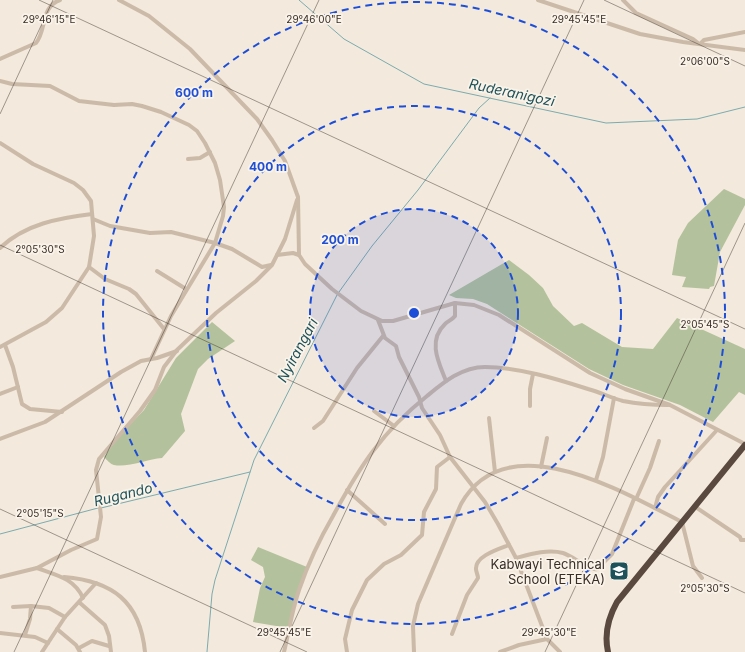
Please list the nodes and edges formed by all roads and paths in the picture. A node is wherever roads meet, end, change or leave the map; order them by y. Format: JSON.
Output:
{"nodes":[{"id":1,"x":60,"y":0,"type":"edge"},
{"id":2,"x":119,"y":0,"type":"edge"},
{"id":3,"x":538,"y":0,"type":"edge"},
{"id":4,"x":623,"y":0,"type":"edge"},
{"id":5,"x":745,"y":32,"type":"edge"},
{"id":6,"x":700,"y":43,"type":"junction"},
{"id":7,"x":745,"y":50,"type":"edge"},
{"id":8,"x":0,"y":59,"type":"edge"},
{"id":9,"x":0,"y":81,"type":"edge"},
{"id":10,"x":0,"y":143,"type":"edge"},
{"id":11,"x":210,"y":152,"type":"junction"},
{"id":12,"x":188,"y":159,"type":"dead end"},
{"id":13,"x":298,"y":197,"type":"junction"},
{"id":14,"x":92,"y":214,"type":"junction"},
{"id":15,"x":93,"y":219,"type":"junction"},
{"id":16,"x":215,"y":243,"type":"junction"},
{"id":17,"x":0,"y":248,"type":"edge"},
{"id":18,"x":277,"y":255,"type":"junction"},
{"id":19,"x":299,"y":255,"type":"junction"},
{"id":20,"x":272,"y":265,"type":"junction"},
{"id":21,"x":89,"y":267,"type":"junction"},
{"id":22,"x":158,"y":271,"type":"dead end"},
{"id":23,"x":186,"y":289,"type":"junction"},
{"id":24,"x":455,"y":303,"type":"junction"},
{"id":25,"x":378,"y":320,"type":"junction"},
{"id":26,"x":164,"y":329,"type":"junction"},
{"id":27,"x":383,"y":336,"type":"junction"},
{"id":28,"x":2,"y":346,"type":"edge"},
{"id":29,"x":177,"y":350,"type":"junction"},
{"id":30,"x":151,"y":359,"type":"junction"},
{"id":31,"x":533,"y":374,"type":"junction"},
{"id":32,"x":446,"y":381,"type":"junction"},
{"id":33,"x":18,"y":387,"type":"junction"},
{"id":34,"x":0,"y":394,"type":"edge"},
{"id":35,"x":614,"y":398,"type":"junction"},
{"id":36,"x":420,"y":401,"type":"junction"},
{"id":37,"x":670,"y":405,"type":"junction"},
{"id":38,"x":530,"y":406,"type":"dead end"},
{"id":39,"x":374,"y":411,"type":"dead end"},
{"id":40,"x":63,"y":412,"type":"junction"},
{"id":41,"x":489,"y":418,"type":"dead end"},
{"id":42,"x":394,"y":426,"type":"junction"},
{"id":43,"x":314,"y":428,"type":"dead end"},
{"id":44,"x":717,"y":430,"type":"junction"},
{"id":45,"x":547,"y":438,"type":"dead end"},
{"id":46,"x":0,"y":439,"type":"edge"},
{"id":47,"x":659,"y":441,"type":"dead end"},
{"id":48,"x":745,"y":444,"type":"edge"},
{"id":49,"x":450,"y":458,"type":"junction"},
{"id":50,"x":541,"y":467,"type":"junction"},
{"id":51,"x":495,"y":472,"type":"junction"},
{"id":52,"x":596,"y":480,"type":"junction"},
{"id":53,"x":473,"y":486,"type":"junction"},
{"id":54,"x":347,"y":490,"type":"junction"},
{"id":55,"x":635,"y":499,"type":"junction"},
{"id":56,"x":694,"y":506,"type":"junction"},
{"id":57,"x":655,"y":508,"type":"junction"},
{"id":58,"x":682,"y":522,"type":"junction"},
{"id":59,"x":385,"y":524,"type":"dead end"},
{"id":60,"x":745,"y":540,"type":"edge"},
{"id":61,"x":509,"y":546,"type":"junction"},
{"id":62,"x":516,"y":558,"type":"junction"},
{"id":63,"x":37,"y":568,"type":"junction"},
{"id":64,"x":0,"y":577,"type":"edge"},
{"id":65,"x":64,"y":577,"type":"junction"},
{"id":66,"x":702,"y":578,"type":"dead end"},
{"id":67,"x":96,"y":583,"type":"junction"},
{"id":68,"x":81,"y":600,"type":"junction"},
{"id":69,"x":31,"y":606,"type":"junction"},
{"id":70,"x":13,"y":607,"type":"dead end"},
{"id":71,"x":65,"y":617,"type":"junction"},
{"id":72,"x":57,"y":630,"type":"junction"},
{"id":73,"x":0,"y":633,"type":"edge"},
{"id":74,"x":452,"y":634,"type":"dead end"},
{"id":75,"x":25,"y":635,"type":"junction"},
{"id":76,"x":548,"y":639,"type":"junction"},
{"id":77,"x":48,"y":644,"type":"junction"},
{"id":78,"x":109,"y":646,"type":"junction"},
{"id":79,"x":79,"y":650,"type":"edge"},
{"id":80,"x":42,"y":652,"type":"edge"},
{"id":81,"x":111,"y":652,"type":"edge"},
{"id":82,"x":145,"y":652,"type":"edge"},
{"id":83,"x":284,"y":652,"type":"edge"},
{"id":84,"x":347,"y":652,"type":"edge"},
{"id":85,"x":414,"y":652,"type":"edge"},
{"id":86,"x":500,"y":652,"type":"edge"},
{"id":87,"x":560,"y":652,"type":"edge"},
{"id":88,"x":608,"y":652,"type":"edge"}],
"edges":[{"from":1,"to":8,"type":"street"},
{"from":2,"to":13,"type":"street"},
{"from":3,"to":6,"type":"street"},
{"from":4,"to":6,"type":"street"},
{"from":5,"to":6,"type":"street"},
{"from":6,"to":7,"type":"street"},
{"from":9,"to":11,"type":"street"},
{"from":10,"to":14,"type":"street"},
{"from":11,"to":12,"type":"street"},
{"from":11,"to":16,"type":"street"},
{"from":13,"to":18,"type":"street"},
{"from":13,"to":19,"type":"street"},
{"from":14,"to":15,"type":"street"},
{"from":14,"to":17,"type":"street"},
{"from":15,"to":16,"type":"street"},
{"from":15,"to":21,"type":"street"},
{"from":16,"to":20,"type":"street"},
{"from":16,"to":23,"type":"street"},
{"from":18,"to":19,"type":"street"},
{"from":18,"to":20,"type":"street"},
{"from":19,"to":25,"type":"street"},
{"from":20,"to":29,"type":"street"},
{"from":21,"to":26,"type":"street"},
{"from":21,"to":28,"type":"street"},
{"from":22,"to":23,"type":"street"},
{"from":23,"to":26,"type":"street"},
{"from":24,"to":25,"type":"street"},
{"from":24,"to":32,"type":"street"},
{"from":24,"to":37,"type":"street"},
{"from":25,"to":27,"type":"street"},
{"from":26,"to":30,"type":"street"},
{"from":27,"to":36,"type":"street"},
{"from":27,"to":43,"type":"street"},
{"from":28,"to":33,"type":"street"},
{"from":29,"to":30,"type":"street"},
{"from":29,"to":63,"type":"street"},
{"from":30,"to":40,"type":"street"},
{"from":31,"to":32,"type":"street"},
{"from":31,"to":35,"type":"street"},
{"from":31,"to":38,"type":"street"},
{"from":32,"to":36,"type":"street"},
{"from":33,"to":34,"type":"street"},
{"from":33,"to":40,"type":"street"},
{"from":35,"to":37,"type":"street"},
{"from":35,"to":52,"type":"street"},
{"from":36,"to":42,"type":"street"},
{"from":36,"to":49,"type":"street"},
{"from":37,"to":44,"type":"street"},
{"from":39,"to":42,"type":"street"},
{"from":40,"to":46,"type":"street"},
{"from":41,"to":51,"type":"street"},
{"from":42,"to":54,"type":"street"},
{"from":44,"to":48,"type":"street"},
{"from":44,"to":57,"type":"street"},
{"from":45,"to":50,"type":"street"},
{"from":47,"to":55,"type":"street"},
{"from":48,"to":56,"type":"highway"},
{"from":49,"to":53,"type":"street"},
{"from":49,"to":84,"type":"street"},
{"from":50,"to":51,"type":"street"},
{"from":50,"to":52,"type":"street"},
{"from":51,"to":53,"type":"street"},
{"from":52,"to":55,"type":"street"},
{"from":53,"to":61,"type":"street"},
{"from":53,"to":85,"type":"street"},
{"from":54,"to":59,"type":"street"},
{"from":54,"to":83,"type":"street"},
{"from":55,"to":57,"type":"street"},
{"from":55,"to":62,"type":"street"},
{"from":56,"to":58,"type":"highway"},
{"from":56,"to":60,"type":"street"},
{"from":57,"to":58,"type":"street"},
{"from":58,"to":66,"type":"street"},
{"from":58,"to":88,"type":"highway"},
{"from":61,"to":62,"type":"street"},
{"from":61,"to":74,"type":"street"},
{"from":62,"to":76,"type":"street"},
{"from":63,"to":64,"type":"street"},
{"from":63,"to":65,"type":"street"},
{"from":65,"to":67,"type":"street"},
{"from":65,"to":68,"type":"street"},
{"from":67,"to":68,"type":"street"},
{"from":67,"to":82,"type":"street"},
{"from":68,"to":71,"type":"street"},
{"from":68,"to":78,"type":"street"},
{"from":69,"to":70,"type":"street"},
{"from":69,"to":71,"type":"street"},
{"from":69,"to":75,"type":"street"},
{"from":71,"to":72,"type":"street"},
{"from":72,"to":77,"type":"street"},
{"from":72,"to":79,"type":"street"},
{"from":73,"to":75,"type":"street"},
{"from":75,"to":77,"type":"street"},
{"from":76,"to":86,"type":"street"},
{"from":76,"to":87,"type":"street"},
{"from":77,"to":80,"type":"street"},
{"from":78,"to":79,"type":"street"},
{"from":78,"to":81,"type":"street"}]}
